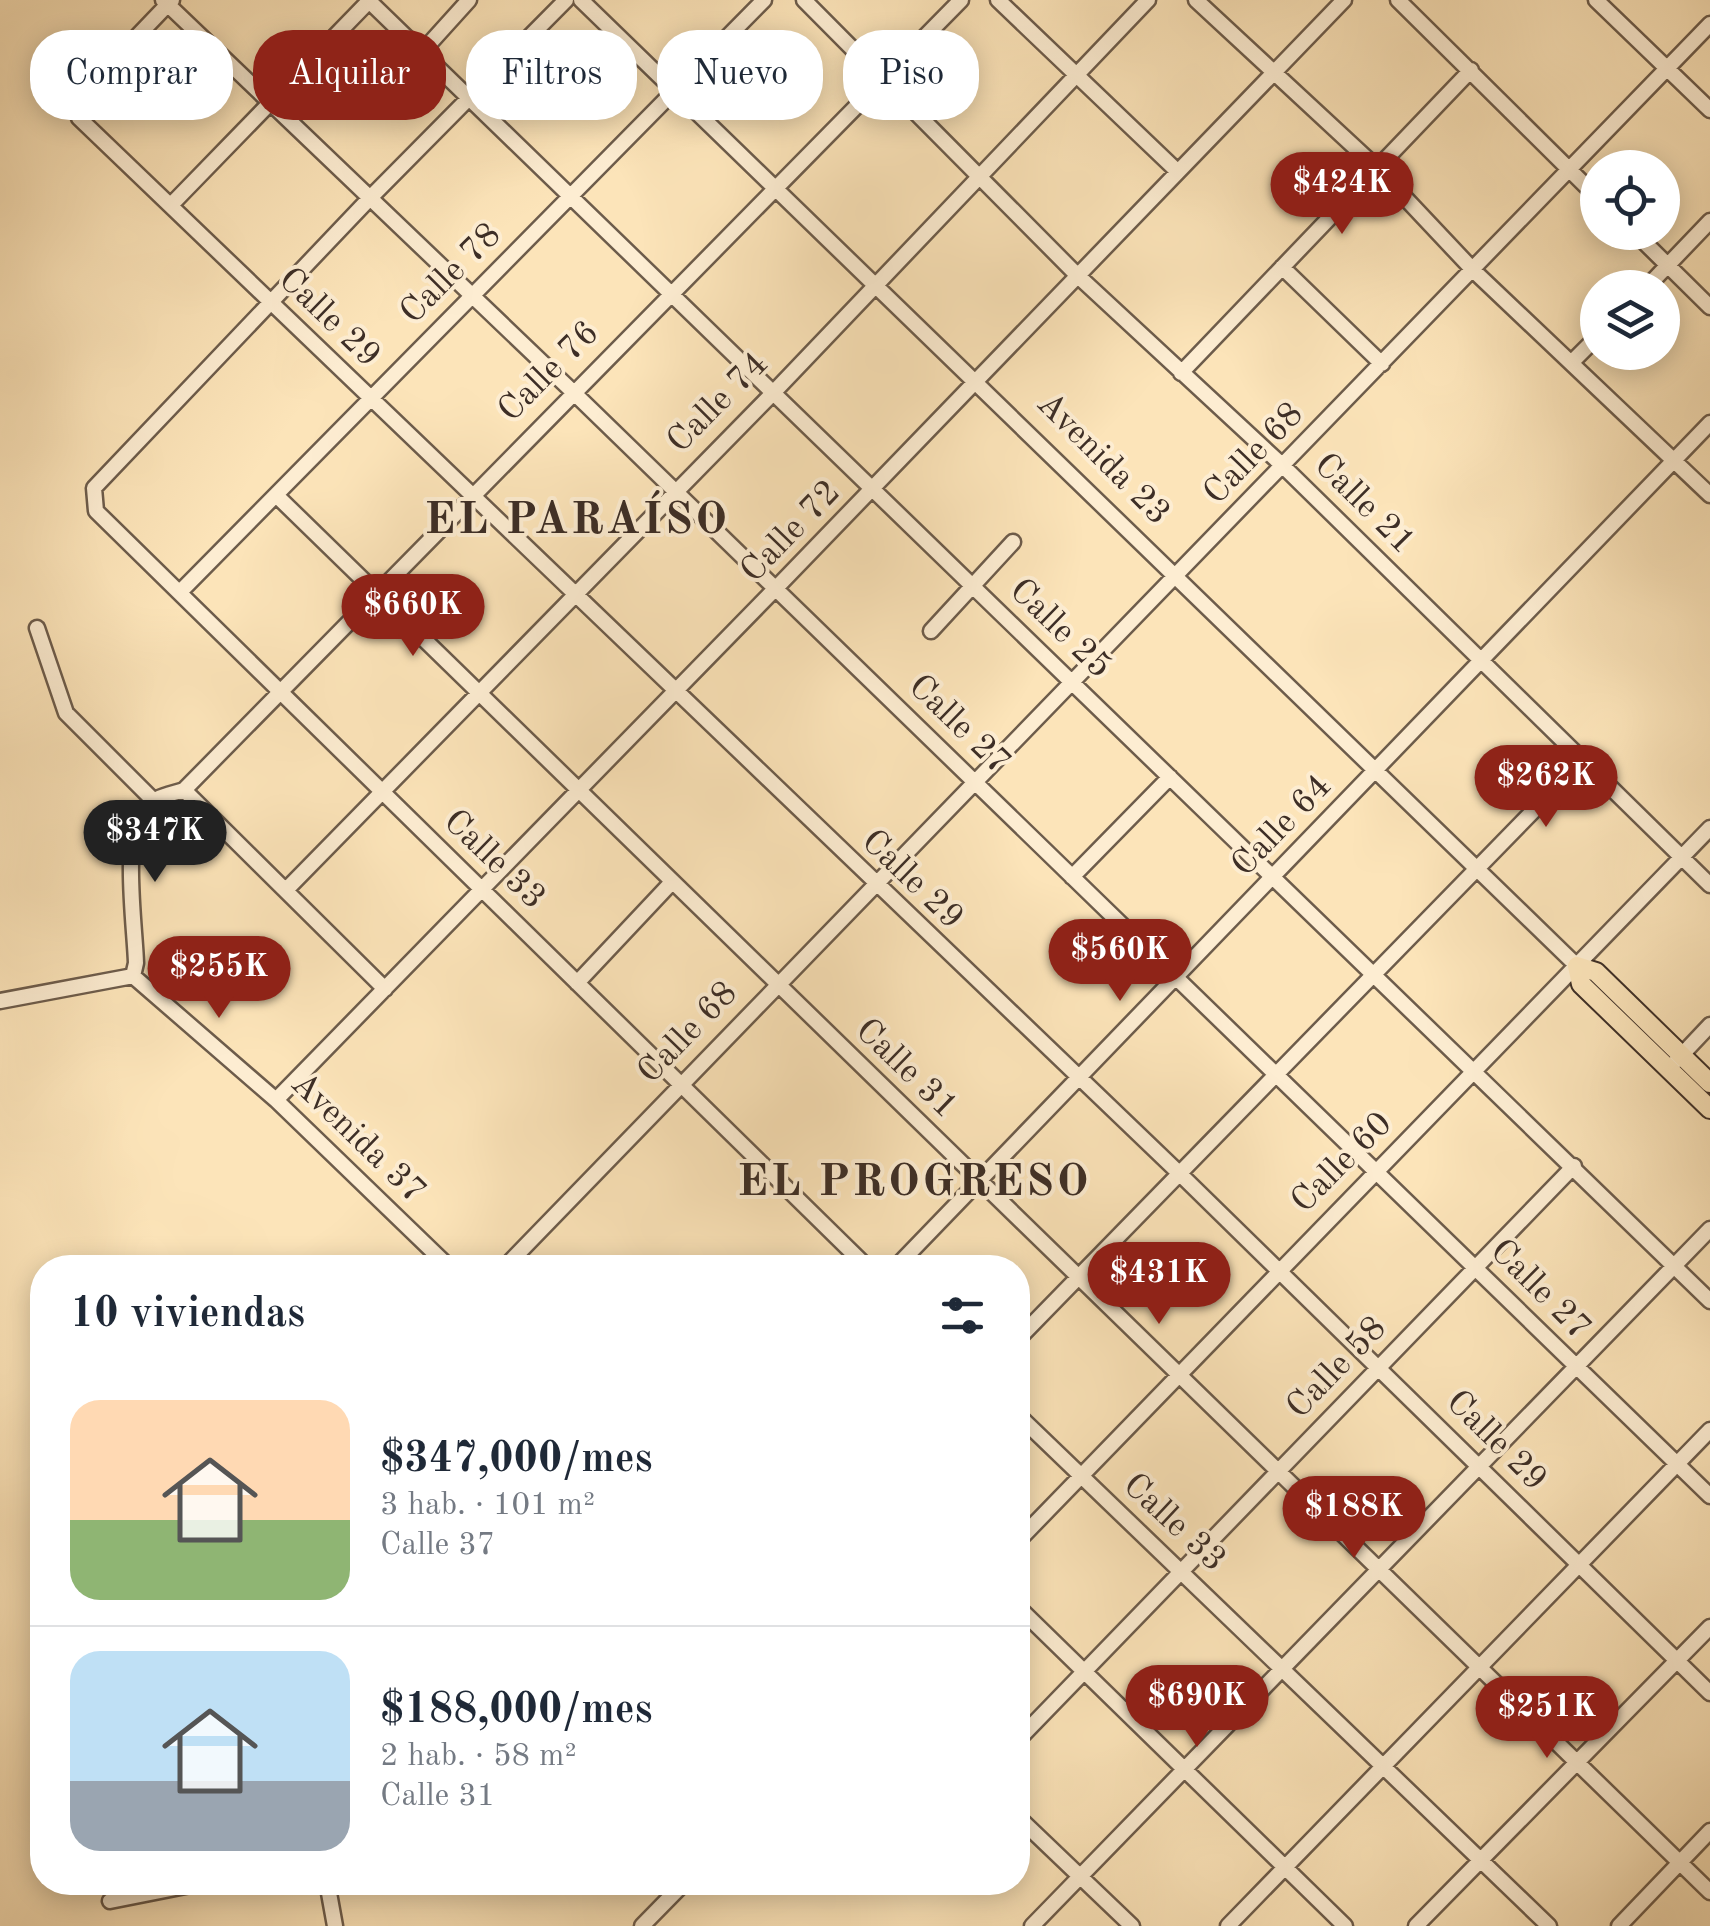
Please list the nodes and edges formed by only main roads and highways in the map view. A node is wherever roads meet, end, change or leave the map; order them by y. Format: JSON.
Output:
{"nodes":[{"id":1,"x":1577,"y":966,"type":"road end"},
{"id":2,"x":1675,"y":1062,"type":"junction"},
{"id":3,"x":1710,"y":1083,"type":"edge"},
{"id":4,"x":1710,"y":1109,"type":"edge"}],
"edges":[{"from":1,"to":2,"type":"main road","name":"Avenida 23"},
{"from":2,"to":3,"type":"main road","name":"Avenida 23"},
{"from":2,"to":4,"type":"main road","name":"Avenida 23"}]}
